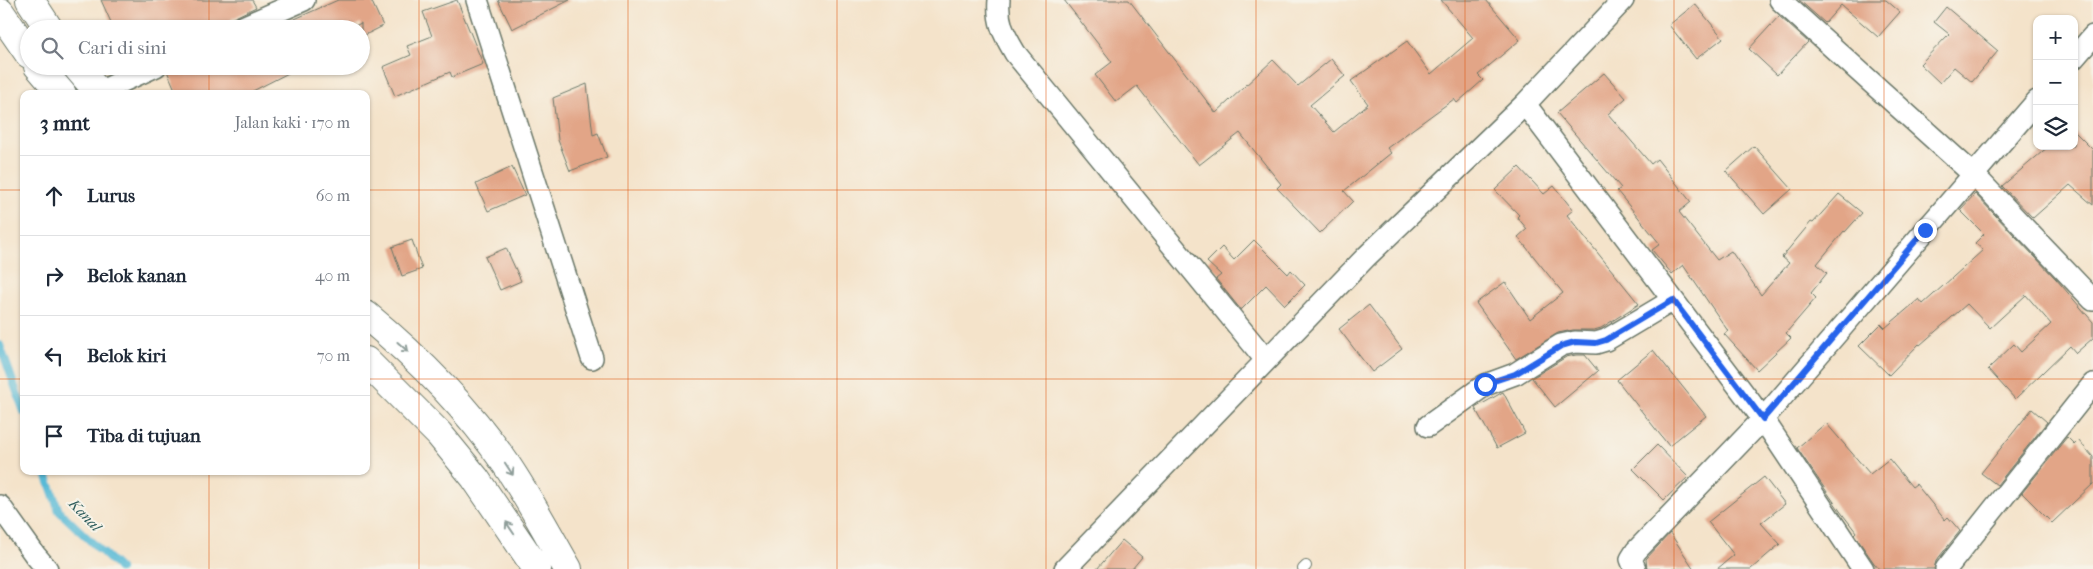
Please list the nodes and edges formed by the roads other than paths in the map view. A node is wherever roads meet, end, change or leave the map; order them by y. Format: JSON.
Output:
{"nodes":[{"id":1,"x":30,"y":0,"type":"edge"},
{"id":2,"x":304,"y":0,"type":"edge"},
{"id":3,"x":476,"y":0,"type":"edge"},
{"id":4,"x":999,"y":0,"type":"edge"},
{"id":5,"x":1623,"y":0,"type":"edge"},
{"id":6,"x":1780,"y":0,"type":"edge"},
{"id":7,"x":0,"y":12,"type":"edge"},
{"id":8,"x":33,"y":20,"type":"edge"},
{"id":9,"x":258,"y":20,"type":"edge"},
{"id":10,"x":20,"y":26,"type":"edge"},
{"id":11,"x":2093,"y":36,"type":"edge"},
{"id":12,"x":2078,"y":53,"type":"edge"},
{"id":13,"x":46,"y":75,"type":"edge"},
{"id":14,"x":84,"y":75,"type":"edge"},
{"id":15,"x":137,"y":75,"type":"edge"},
{"id":16,"x":59,"y":90,"type":"edge"},
{"id":17,"x":97,"y":90,"type":"edge"},
{"id":18,"x":106,"y":90,"type":"edge"},
{"id":19,"x":1525,"y":104,"type":"junction"},
{"id":20,"x":2033,"y":105,"type":"edge"},
{"id":21,"x":1973,"y":174,"type":"junction"},
{"id":22,"x":1673,"y":300,"type":"junction"},
{"id":23,"x":2093,"y":300,"type":"edge"},
{"id":24,"x":370,"y":319,"type":"edge"},
{"id":25,"x":592,"y":358,"type":"dead end"},
{"id":26,"x":1266,"y":360,"type":"junction"},
{"id":27,"x":370,"y":365,"type":"edge"},
{"id":28,"x":2093,"y":384,"type":"edge"},
{"id":29,"x":1763,"y":419,"type":"junction"},
{"id":30,"x":1428,"y":426,"type":"dead end"},
{"id":31,"x":0,"y":506,"type":"edge"},
{"id":32,"x":47,"y":569,"type":"edge"},
{"id":33,"x":537,"y":569,"type":"edge"},
{"id":34,"x":568,"y":569,"type":"edge"},
{"id":35,"x":1065,"y":569,"type":"edge"},
{"id":36,"x":1635,"y":569,"type":"edge"},
{"id":37,"x":1863,"y":569,"type":"edge"},
{"id":38,"x":1946,"y":569,"type":"edge"}],
"edges":[{"from":1,"to":8,"type":"highway"},
{"from":2,"to":9,"type":"street"},
{"from":3,"to":25,"type":"street"},
{"from":4,"to":26,"type":"street"},
{"from":5,"to":19,"type":"street"},
{"from":6,"to":21,"type":"street"},
{"from":7,"to":10,"type":"highway"},
{"from":11,"to":12,"type":"street"},
{"from":13,"to":16,"type":"highway"},
{"from":14,"to":17,"type":"highway"},
{"from":15,"to":18,"type":"street"},
{"from":19,"to":22,"type":"street"},
{"from":19,"to":26,"type":"street"},
{"from":20,"to":21,"type":"street"},
{"from":21,"to":23,"type":"street"},
{"from":21,"to":29,"type":"street"},
{"from":22,"to":29,"type":"street"},
{"from":22,"to":30,"type":"street"},
{"from":24,"to":34,"type":"highway","one_way":true},
{"from":26,"to":35,"type":"street"},
{"from":33,"to":27,"type":"highway","one_way":true},
{"from":28,"to":38,"type":"street"},
{"from":29,"to":36,"type":"street"},
{"from":29,"to":37,"type":"street"},
{"from":31,"to":32,"type":"street"}]}
